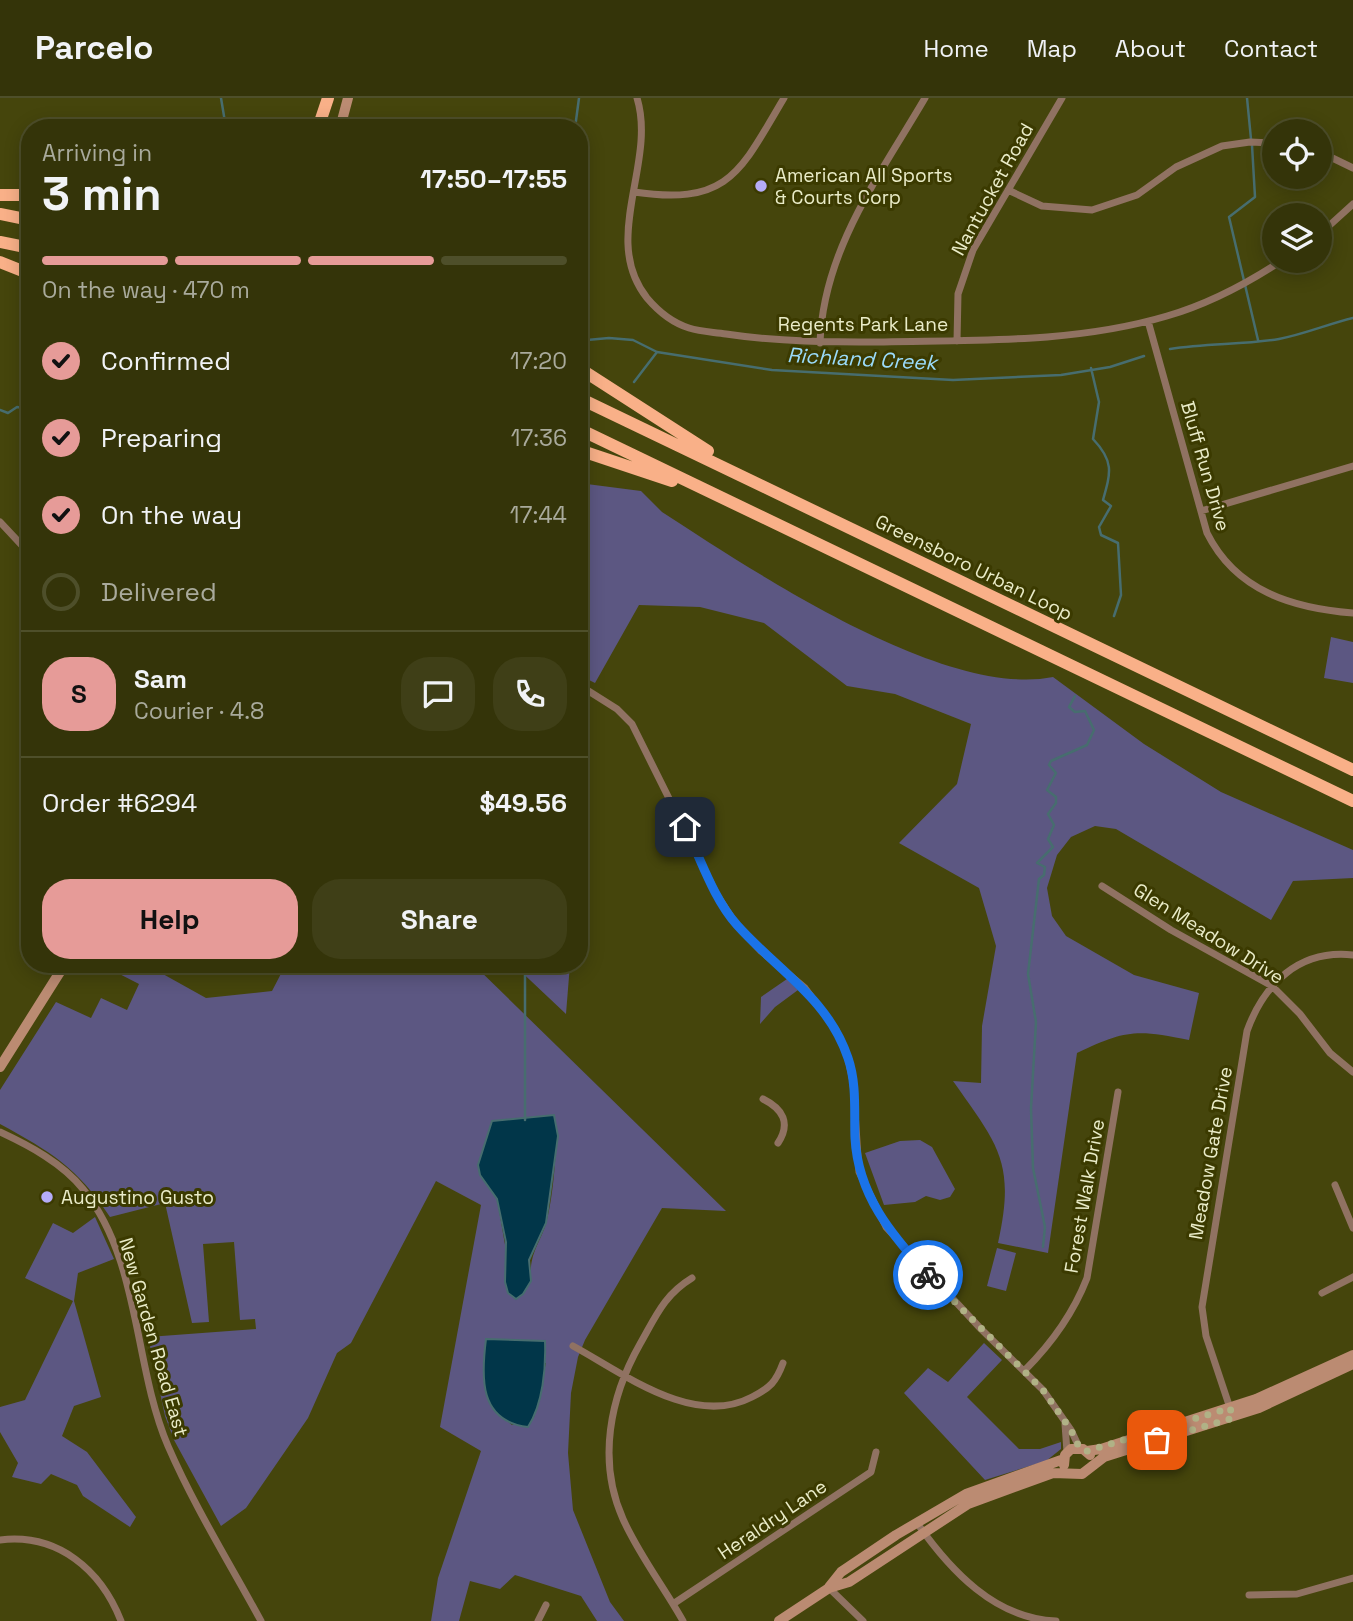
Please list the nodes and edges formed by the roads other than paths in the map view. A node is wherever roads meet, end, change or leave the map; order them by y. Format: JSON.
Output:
{"nodes":[{"id":1,"x":330,"y":98,"type":"edge"},
{"id":2,"x":348,"y":98,"type":"edge"},
{"id":3,"x":637,"y":98,"type":"edge"},
{"id":4,"x":784,"y":98,"type":"edge"},
{"id":5,"x":925,"y":98,"type":"edge"},
{"id":6,"x":1062,"y":98,"type":"edge"},
{"id":7,"x":322,"y":119,"type":"edge"},
{"id":8,"x":326,"y":119,"type":"edge"},
{"id":9,"x":342,"y":119,"type":"edge"},
{"id":10,"x":1262,"y":142,"type":"edge"},
{"id":11,"x":1332,"y":158,"type":"edge"},
{"id":12,"x":1353,"y":168,"type":"edge"},
{"id":13,"x":1008,"y":190,"type":"junction"},
{"id":14,"x":634,"y":192,"type":"junction"},
{"id":15,"x":0,"y":195,"type":"edge"},
{"id":16,"x":21,"y":195,"type":"edge"},
{"id":17,"x":1353,"y":204,"type":"edge"},
{"id":18,"x":0,"y":214,"type":"edge"},
{"id":19,"x":21,"y":218,"type":"edge"},
{"id":20,"x":1332,"y":223,"type":"edge"},
{"id":21,"x":0,"y":243,"type":"edge"},
{"id":22,"x":21,"y":246,"type":"edge"},
{"id":23,"x":0,"y":262,"type":"edge"},
{"id":24,"x":21,"y":270,"type":"edge"},
{"id":25,"x":1262,"y":272,"type":"edge"},
{"id":26,"x":1148,"y":321,"type":"junction"},
{"id":27,"x":957,"y":341,"type":"junction"},
{"id":28,"x":820,"y":342,"type":"junction"},
{"id":29,"x":588,"y":374,"type":"edge"},
{"id":30,"x":588,"y":402,"type":"edge"},
{"id":31,"x":588,"y":433,"type":"edge"},
{"id":32,"x":588,"y":453,"type":"edge"},
{"id":33,"x":1353,"y":466,"type":"edge"},
{"id":34,"x":772,"y":489,"type":"junction"},
{"id":35,"x":733,"y":503,"type":"junction"},
{"id":36,"x":1201,"y":511,"type":"junction"},
{"id":37,"x":0,"y":522,"type":"edge"},
{"id":38,"x":21,"y":544,"type":"edge"},
{"id":39,"x":1353,"y":613,"type":"edge"},
{"id":40,"x":588,"y":691,"type":"edge"},
{"id":41,"x":1353,"y":770,"type":"edge"},
{"id":42,"x":1353,"y":801,"type":"edge"},
{"id":43,"x":1102,"y":886,"type":"dead end"},
{"id":44,"x":1353,"y":955,"type":"edge"},
{"id":45,"x":59,"y":973,"type":"edge"},
{"id":46,"x":1272,"y":986,"type":"junction"},
{"id":47,"x":0,"y":1067,"type":"edge"},
{"id":48,"x":1353,"y":1072,"type":"edge"},
{"id":49,"x":1118,"y":1092,"type":"dead end"},
{"id":50,"x":763,"y":1099,"type":"dead end"},
{"id":51,"x":0,"y":1132,"type":"edge"},
{"id":52,"x":778,"y":1143,"type":"dead end"},
{"id":53,"x":1335,"y":1185,"type":"dead end"},
{"id":54,"x":1353,"y":1228,"type":"edge"},
{"id":55,"x":1353,"y":1277,"type":"edge"},
{"id":56,"x":692,"y":1278,"type":"dead end"},
{"id":57,"x":1322,"y":1293,"type":"dead end"},
{"id":58,"x":573,"y":1346,"type":"dead end"},
{"id":59,"x":1353,"y":1355,"type":"edge"},
{"id":60,"x":783,"y":1363,"type":"dead end"},
{"id":61,"x":1353,"y":1364,"type":"edge"},
{"id":62,"x":1025,"y":1370,"type":"junction"},
{"id":63,"x":623,"y":1374,"type":"junction"},
{"id":64,"x":1232,"y":1413,"type":"junction"},
{"id":65,"x":1065,"y":1424,"type":"junction"},
{"id":66,"x":1083,"y":1449,"type":"junction"},
{"id":67,"x":876,"y":1452,"type":"dead end"},
{"id":68,"x":1065,"y":1456,"type":"junction"},
{"id":69,"x":1089,"y":1468,"type":"junction"},
{"id":70,"x":1068,"y":1471,"type":"junction"},
{"id":71,"x":920,"y":1527,"type":"junction"},
{"id":72,"x":0,"y":1540,"type":"edge"},
{"id":73,"x":1353,"y":1578,"type":"edge"},
{"id":74,"x":829,"y":1588,"type":"junction"},
{"id":75,"x":1249,"y":1595,"type":"dead end"},
{"id":76,"x":673,"y":1604,"type":"junction"},
{"id":77,"x":546,"y":1605,"type":"dead end"},
{"id":78,"x":121,"y":1621,"type":"edge"},
{"id":79,"x":261,"y":1621,"type":"edge"},
{"id":80,"x":538,"y":1621,"type":"edge"},
{"id":81,"x":683,"y":1621,"type":"edge"},
{"id":82,"x":779,"y":1621,"type":"edge"},
{"id":83,"x":863,"y":1621,"type":"edge"},
{"id":84,"x":1056,"y":1621,"type":"edge"}],
"edges":[{"from":1,"to":7,"type":"highway"},
{"from":1,"to":8,"type":"street"},
{"from":2,"to":9,"type":"street"},
{"from":3,"to":14,"type":"street","name":"Regents Park Lane"},
{"from":4,"to":14,"type":"street"},
{"from":5,"to":28,"type":"street"},
{"from":6,"to":13,"type":"street","name":"Nantucket Road"},
{"from":10,"to":13,"type":"street"},
{"from":11,"to":12,"type":"street"},
{"from":13,"to":27,"type":"street","name":"Nantucket Road"},
{"from":14,"to":28,"type":"street","name":"Regents Park Lane"},
{"from":15,"to":16,"type":"highway"},
{"from":17,"to":20,"type":"street"},
{"from":18,"to":19,"type":"highway"},
{"from":21,"to":22,"type":"highway"},
{"from":23,"to":24,"type":"highway"},
{"from":25,"to":26,"type":"street","name":"Regents Park Lane"},
{"from":26,"to":27,"type":"street","name":"Regents Park Lane"},
{"from":26,"to":36,"type":"street","name":"Bluff Run Drive"},
{"from":27,"to":28,"type":"street","name":"Regents Park Lane"},
{"from":29,"to":34,"type":"highway"},
{"from":30,"to":34,"type":"highway","name":"Greensboro Urban Loop"},
{"from":31,"to":35,"type":"highway"},
{"from":32,"to":35,"type":"highway"},
{"from":33,"to":36,"type":"street"},
{"from":34,"to":41,"type":"highway","name":"Greensboro Urban Loop"},
{"from":35,"to":42,"type":"highway"},
{"from":36,"to":39,"type":"street","name":"Bluff Run Drive"},
{"from":37,"to":38,"type":"street"},
{"from":40,"to":62,"type":"street"},
{"from":43,"to":46,"type":"street","name":"Glen Meadow Drive"},
{"from":44,"to":46,"type":"street","name":"Meadow Gate Drive"},
{"from":45,"to":47,"type":"street"},
{"from":46,"to":48,"type":"street","name":"Glen Meadow Drive"},
{"from":46,"to":64,"type":"street","name":"Meadow Gate Drive"},
{"from":49,"to":62,"type":"street","name":"Forest Walk Drive"},
{"from":50,"to":52,"type":"street"},
{"from":51,"to":79,"type":"street","name":"New Garden Road East"},
{"from":53,"to":54,"type":"street"},
{"from":55,"to":57,"type":"street"},
{"from":56,"to":63,"type":"street"},
{"from":58,"to":63,"type":"street"},
{"from":59,"to":64,"type":"street"},
{"from":60,"to":63,"type":"street"},
{"from":61,"to":64,"type":"street"},
{"from":62,"to":65,"type":"street"},
{"from":63,"to":76,"type":"street"},
{"from":64,"to":66,"type":"street"},
{"from":64,"to":69,"type":"street"},
{"from":65,"to":66,"type":"street"},
{"from":65,"to":68,"type":"street"},
{"from":66,"to":68,"type":"street"},
{"from":66,"to":69,"type":"street"},
{"from":67,"to":76,"type":"street","name":"Heraldry Lane"},
{"from":68,"to":70,"type":"street"},
{"from":68,"to":71,"type":"street"},
{"from":69,"to":70,"type":"street"},
{"from":70,"to":71,"type":"street"},
{"from":71,"to":74,"type":"street"},
{"from":71,"to":84,"type":"street"},
{"from":72,"to":78,"type":"street"},
{"from":73,"to":75,"type":"street"},
{"from":74,"to":82,"type":"street"},
{"from":74,"to":83,"type":"street"},
{"from":76,"to":81,"type":"street"},
{"from":77,"to":80,"type":"street"}]}
